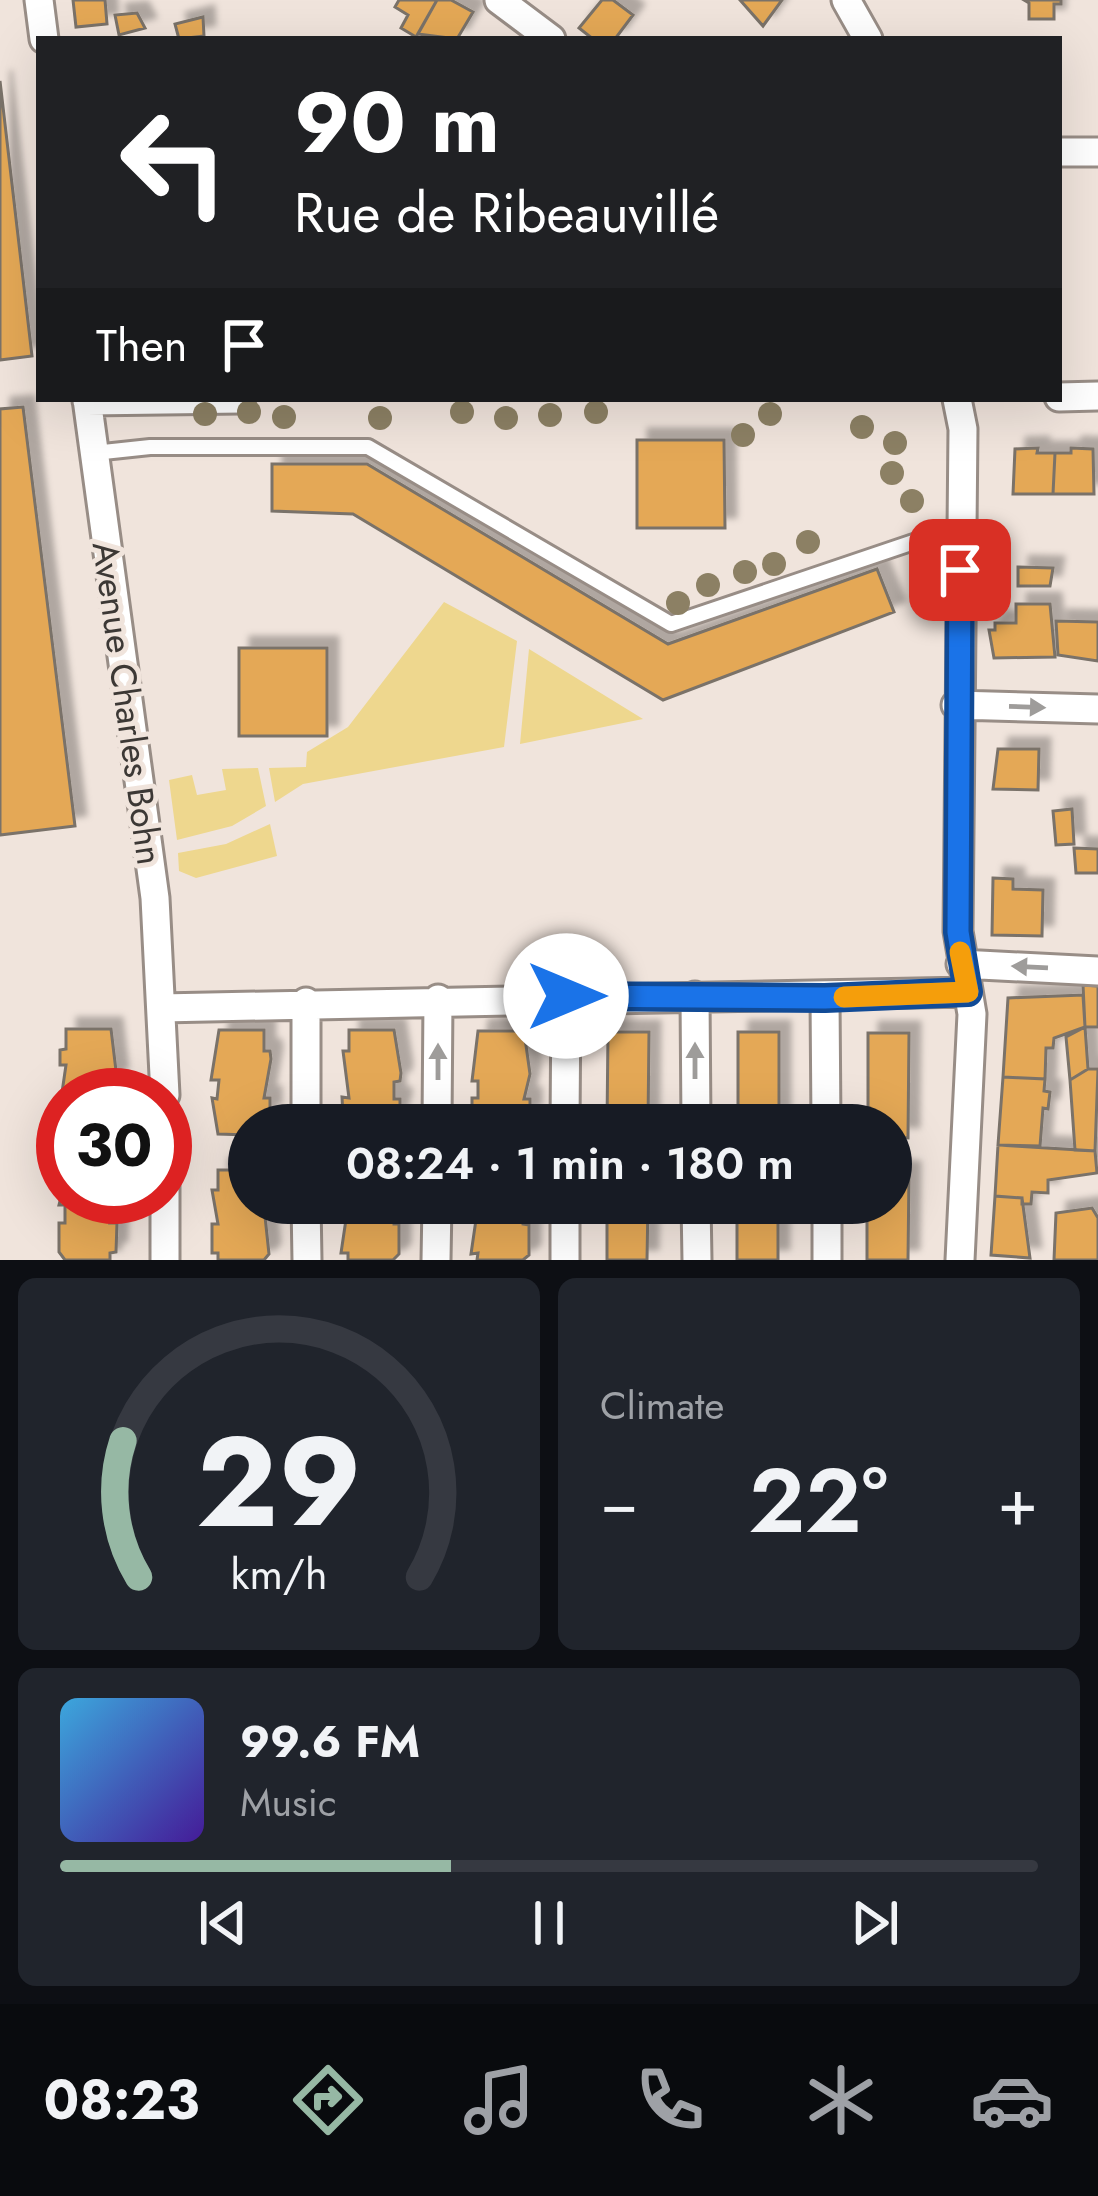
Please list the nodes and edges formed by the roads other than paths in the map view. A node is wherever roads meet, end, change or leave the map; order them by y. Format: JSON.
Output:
{"nodes":[{"id":1,"x":39,"y":0,"type":"edge"},
{"id":2,"x":499,"y":0,"type":"edge"},
{"id":3,"x":846,"y":0,"type":"edge"},
{"id":4,"x":44,"y":36,"type":"edge"},
{"id":5,"x":547,"y":36,"type":"edge"},
{"id":6,"x":866,"y":36,"type":"edge"},
{"id":7,"x":1062,"y":152,"type":"edge"},
{"id":8,"x":1098,"y":152,"type":"edge"},
{"id":9,"x":1062,"y":397,"type":"edge"},
{"id":10,"x":1098,"y":397,"type":"edge"},
{"id":11,"x":87,"y":402,"type":"edge"},
{"id":12,"x":958,"y":402,"type":"edge"},
{"id":13,"x":94,"y":453,"type":"junction"},
{"id":14,"x":962,"y":526,"type":"junction"},
{"id":15,"x":956,"y":705,"type":"junction"},
{"id":16,"x":1098,"y":709,"type":"edge"},
{"id":17,"x":1098,"y":970,"type":"edge"},
{"id":18,"x":965,"y":978,"type":"junction"},
{"id":19,"x":566,"y":996,"type":"junction"},
{"id":20,"x":695,"y":996,"type":"junction"},
{"id":21,"x":825,"y":998,"type":"junction"},
{"id":22,"x":438,"y":999,"type":"junction"},
{"id":23,"x":306,"y":1002,"type":"junction"},
{"id":24,"x":161,"y":1008,"type":"junction"},
{"id":25,"x":164,"y":1068,"type":"edge"},
{"id":26,"x":306,"y":1104,"type":"edge"},
{"id":27,"x":437,"y":1104,"type":"edge"},
{"id":28,"x":566,"y":1104,"type":"edge"},
{"id":29,"x":696,"y":1104,"type":"edge"},
{"id":30,"x":826,"y":1104,"type":"edge"},
{"id":31,"x":165,"y":1224,"type":"edge"},
{"id":32,"x":306,"y":1224,"type":"edge"},
{"id":33,"x":437,"y":1224,"type":"edge"},
{"id":34,"x":566,"y":1224,"type":"edge"},
{"id":35,"x":696,"y":1224,"type":"edge"},
{"id":36,"x":827,"y":1224,"type":"edge"},
{"id":37,"x":165,"y":1260,"type":"edge"},
{"id":38,"x":307,"y":1260,"type":"edge"},
{"id":39,"x":436,"y":1260,"type":"edge"},
{"id":40,"x":566,"y":1260,"type":"edge"},
{"id":41,"x":697,"y":1260,"type":"edge"},
{"id":42,"x":827,"y":1260,"type":"edge"},
{"id":43,"x":960,"y":1260,"type":"edge"}],
"edges":[{"from":1,"to":4,"type":"street"},
{"from":2,"to":5,"type":"street"},
{"from":3,"to":6,"type":"street"},
{"from":7,"to":8,"type":"street"},
{"from":9,"to":10,"type":"street"},
{"from":11,"to":13,"type":"street","name":"Avenue Charles Bohn"},
{"from":12,"to":14,"type":"street"},
{"from":13,"to":14,"type":"lane"},
{"from":13,"to":24,"type":"street","name":"Avenue Charles Bohn"},
{"from":14,"to":15,"type":"street"},
{"from":15,"to":16,"type":"street","one_way":true},
{"from":15,"to":18,"type":"street"},
{"from":17,"to":18,"type":"street","one_way":true},
{"from":18,"to":21,"type":"street"},
{"from":18,"to":43,"type":"street"},
{"from":19,"to":20,"type":"street"},
{"from":19,"to":22,"type":"street"},
{"from":19,"to":28,"type":"street"},
{"from":20,"to":21,"type":"street"},
{"from":29,"to":20,"type":"street","one_way":true},
{"from":21,"to":30,"type":"street"},
{"from":22,"to":23,"type":"street"},
{"from":27,"to":22,"type":"street","one_way":true},
{"from":23,"to":24,"type":"street"},
{"from":23,"to":26,"type":"street"},
{"from":24,"to":25,"type":"street","name":"Avenue Charles Bohn"},
{"from":31,"to":37,"type":"street"},
{"from":32,"to":38,"type":"street"},
{"from":33,"to":39,"type":"street"},
{"from":34,"to":40,"type":"street"},
{"from":35,"to":41,"type":"street"},
{"from":36,"to":42,"type":"street"}]}
